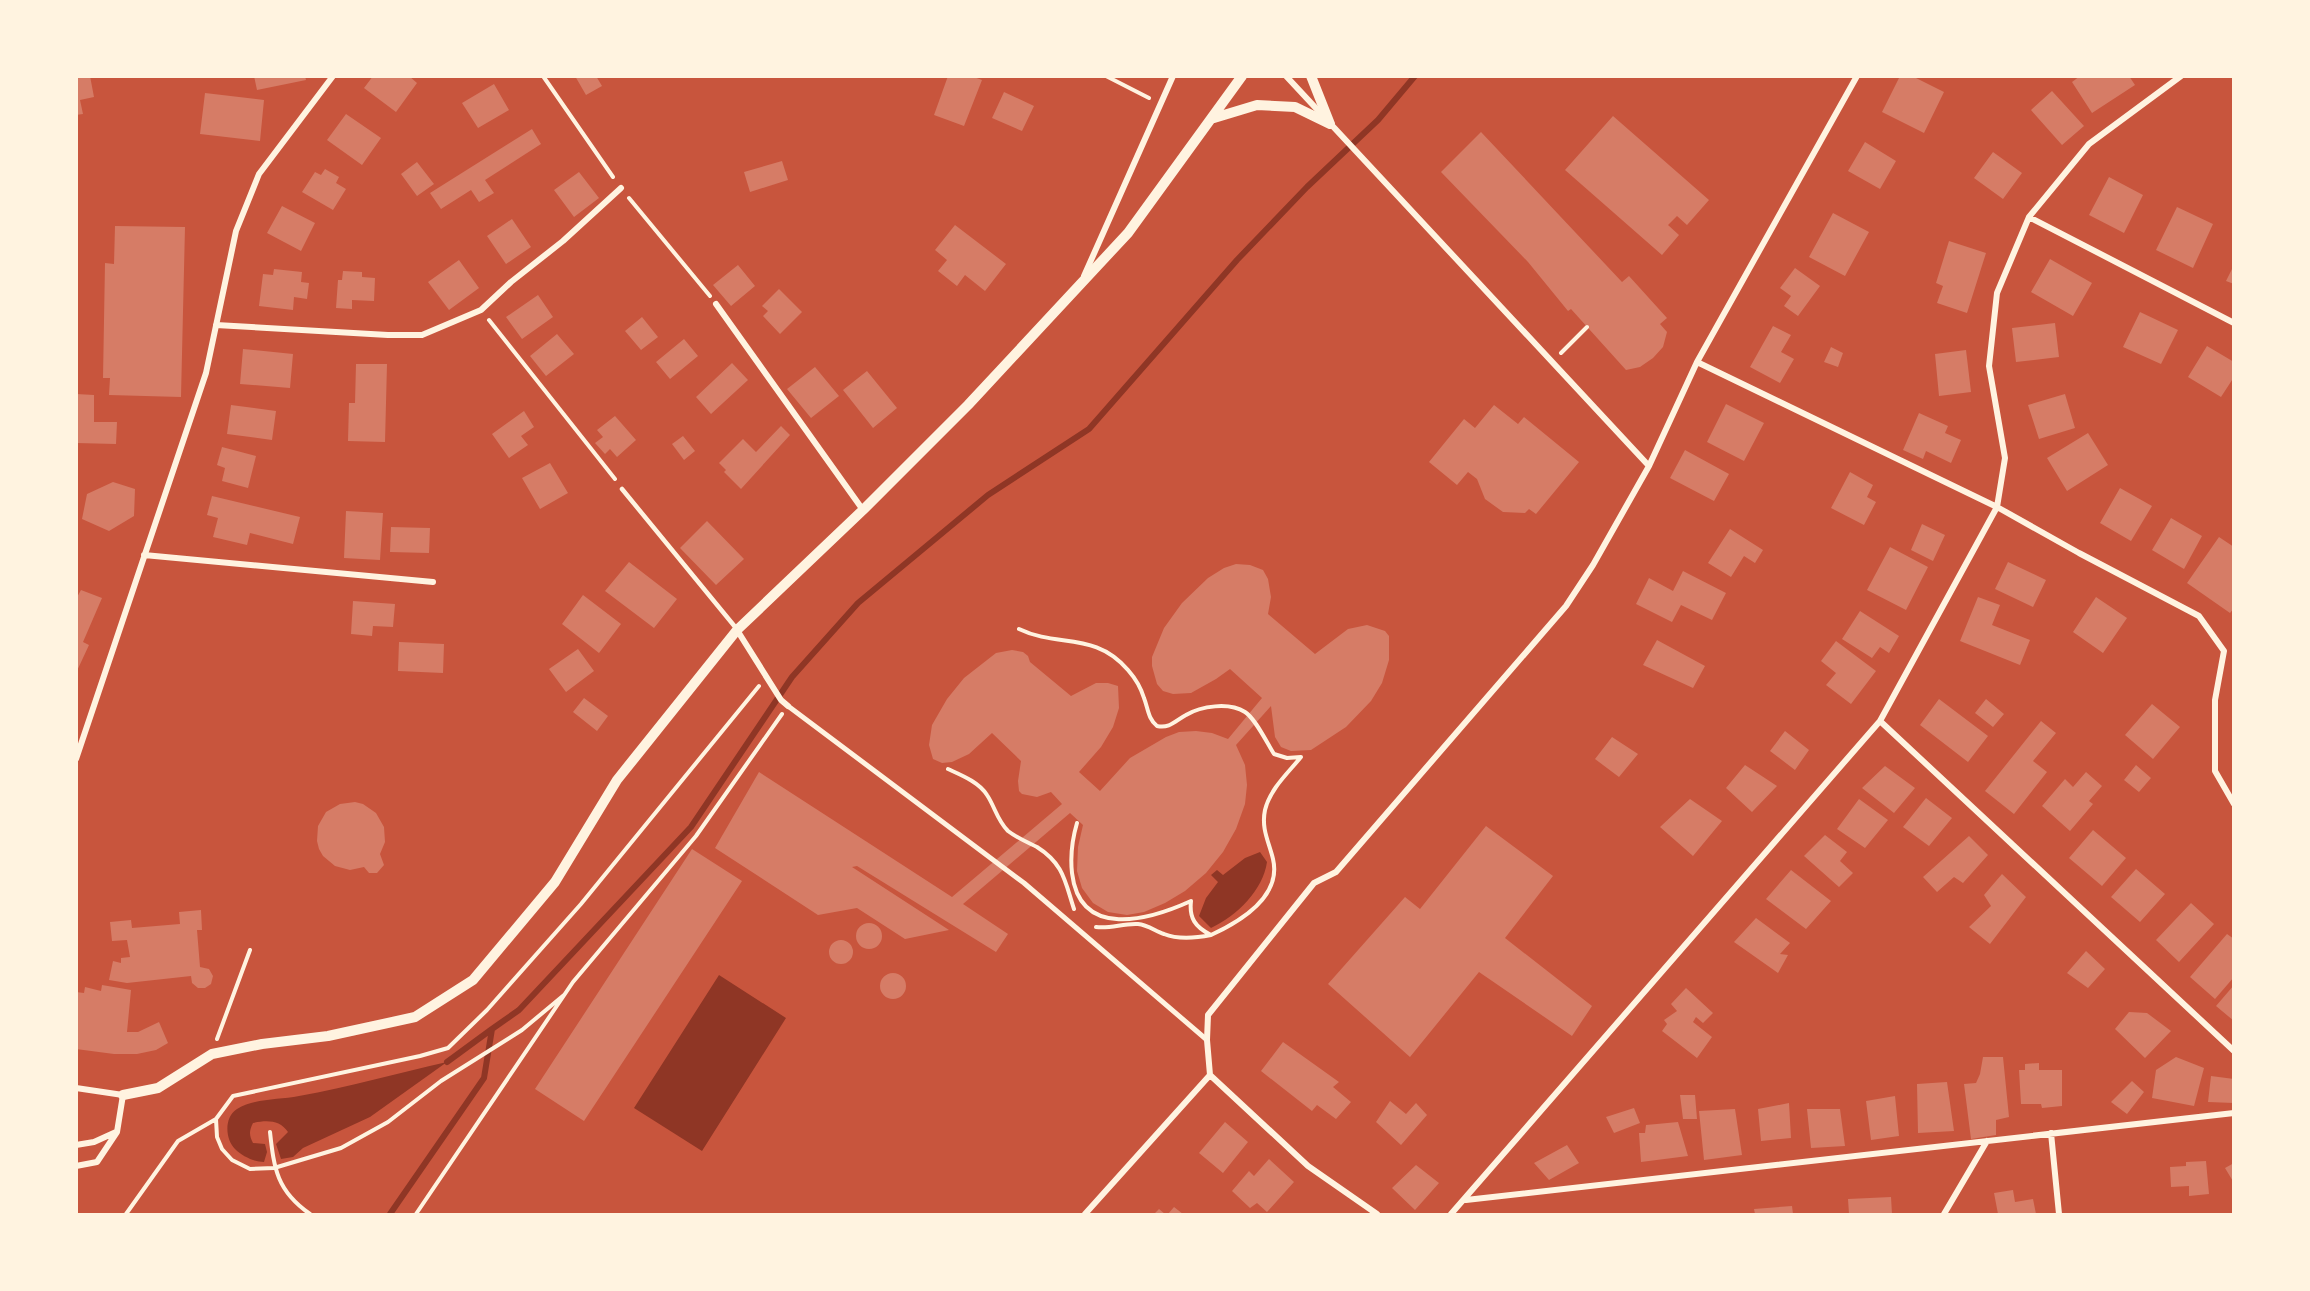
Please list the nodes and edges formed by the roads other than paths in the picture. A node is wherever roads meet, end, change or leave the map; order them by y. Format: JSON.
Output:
{"nodes":[{"id":1,"x":333,"y":76,"type":"edge"},
{"id":2,"x":1173,"y":76,"type":"edge"},
{"id":3,"x":1242,"y":76,"type":"edge"},
{"id":4,"x":1286,"y":76,"type":"edge"},
{"id":5,"x":1311,"y":76,"type":"edge"},
{"id":6,"x":1857,"y":76,"type":"edge"},
{"id":7,"x":2181,"y":76,"type":"edge"},
{"id":8,"x":1214,"y":118,"type":"junction"},
{"id":9,"x":1330,"y":124,"type":"junction"},
{"id":10,"x":621,"y":188,"type":"road end"},
{"id":11,"x":2030,"y":217,"type":"junction"},
{"id":12,"x":1082,"y":281,"type":"junction"},
{"id":13,"x":716,"y":304,"type":"road end"},
{"id":14,"x":2234,"y":323,"type":"edge"},
{"id":15,"x":216,"y":325,"type":"junction"},
{"id":16,"x":1697,"y":362,"type":"junction"},
{"id":17,"x":1649,"y":466,"type":"junction"},
{"id":18,"x":622,"y":489,"type":"road end"},
{"id":19,"x":1997,"y":507,"type":"junction"},
{"id":20,"x":863,"y":510,"type":"junction"},
{"id":21,"x":144,"y":555,"type":"junction"},
{"id":22,"x":433,"y":582,"type":"dead end"},
{"id":23,"x":737,"y":630,"type":"junction"},
{"id":24,"x":788,"y":706,"type":"joint"},
{"id":25,"x":1880,"y":722,"type":"junction"},
{"id":26,"x":76,"y":759,"type":"edge"},
{"id":27,"x":2234,"y":804,"type":"edge"},
{"id":28,"x":1207,"y":1040,"type":"junction"},
{"id":29,"x":2234,"y":1051,"type":"edge"},
{"id":30,"x":1210,"y":1075,"type":"junction"},
{"id":31,"x":76,"y":1088,"type":"edge"},
{"id":32,"x":123,"y":1095,"type":"junction"},
{"id":33,"x":2234,"y":1113,"type":"edge"},
{"id":34,"x":117,"y":1132,"type":"junction"},
{"id":35,"x":2051,"y":1134,"type":"junction"},
{"id":36,"x":1987,"y":1141,"type":"junction"},
{"id":37,"x":76,"y":1145,"type":"edge"},
{"id":38,"x":76,"y":1166,"type":"edge"},
{"id":39,"x":1465,"y":1200,"type":"junction"},
{"id":40,"x":1085,"y":1215,"type":"edge"},
{"id":41,"x":1377,"y":1215,"type":"edge"},
{"id":42,"x":1451,"y":1215,"type":"edge"},
{"id":43,"x":1944,"y":1215,"type":"edge"},
{"id":44,"x":2059,"y":1215,"type":"edge"}],
"edges":[{"from":1,"to":15,"type":"street"},
{"from":2,"to":12,"type":"street"},
{"from":3,"to":8,"type":"street"},
{"from":4,"to":9,"type":"street"},
{"from":5,"to":9,"type":"street"},
{"from":6,"to":16,"type":"street"},
{"from":7,"to":11,"type":"street"},
{"from":8,"to":9,"type":"street"},
{"from":8,"to":12,"type":"street"},
{"from":9,"to":17,"type":"street"},
{"from":10,"to":15,"type":"street"},
{"from":11,"to":14,"type":"street"},
{"from":11,"to":19,"type":"street"},
{"from":12,"to":20,"type":"street"},
{"from":13,"to":20,"type":"street"},
{"from":15,"to":21,"type":"street"},
{"from":16,"to":17,"type":"street"},
{"from":16,"to":19,"type":"street"},
{"from":17,"to":28,"type":"street"},
{"from":18,"to":23,"type":"lane"},
{"from":19,"to":25,"type":"street"},
{"from":19,"to":27,"type":"street"},
{"from":20,"to":23,"type":"street"},
{"from":21,"to":22,"type":"street"},
{"from":21,"to":26,"type":"street"},
{"from":23,"to":24,"type":"street"},
{"from":23,"to":32,"type":"street"},
{"from":24,"to":28,"type":"street"},
{"from":25,"to":29,"type":"street"},
{"from":25,"to":39,"type":"street"},
{"from":28,"to":30,"type":"street"},
{"from":30,"to":40,"type":"street"},
{"from":30,"to":41,"type":"street"},
{"from":31,"to":32,"type":"street"},
{"from":32,"to":34,"type":"street"},
{"from":33,"to":35,"type":"street"},
{"from":34,"to":37,"type":"street"},
{"from":34,"to":38,"type":"street"},
{"from":35,"to":36,"type":"street"},
{"from":35,"to":44,"type":"street"},
{"from":36,"to":39,"type":"street"},
{"from":36,"to":43,"type":"street"},
{"from":39,"to":42,"type":"street"}]}
